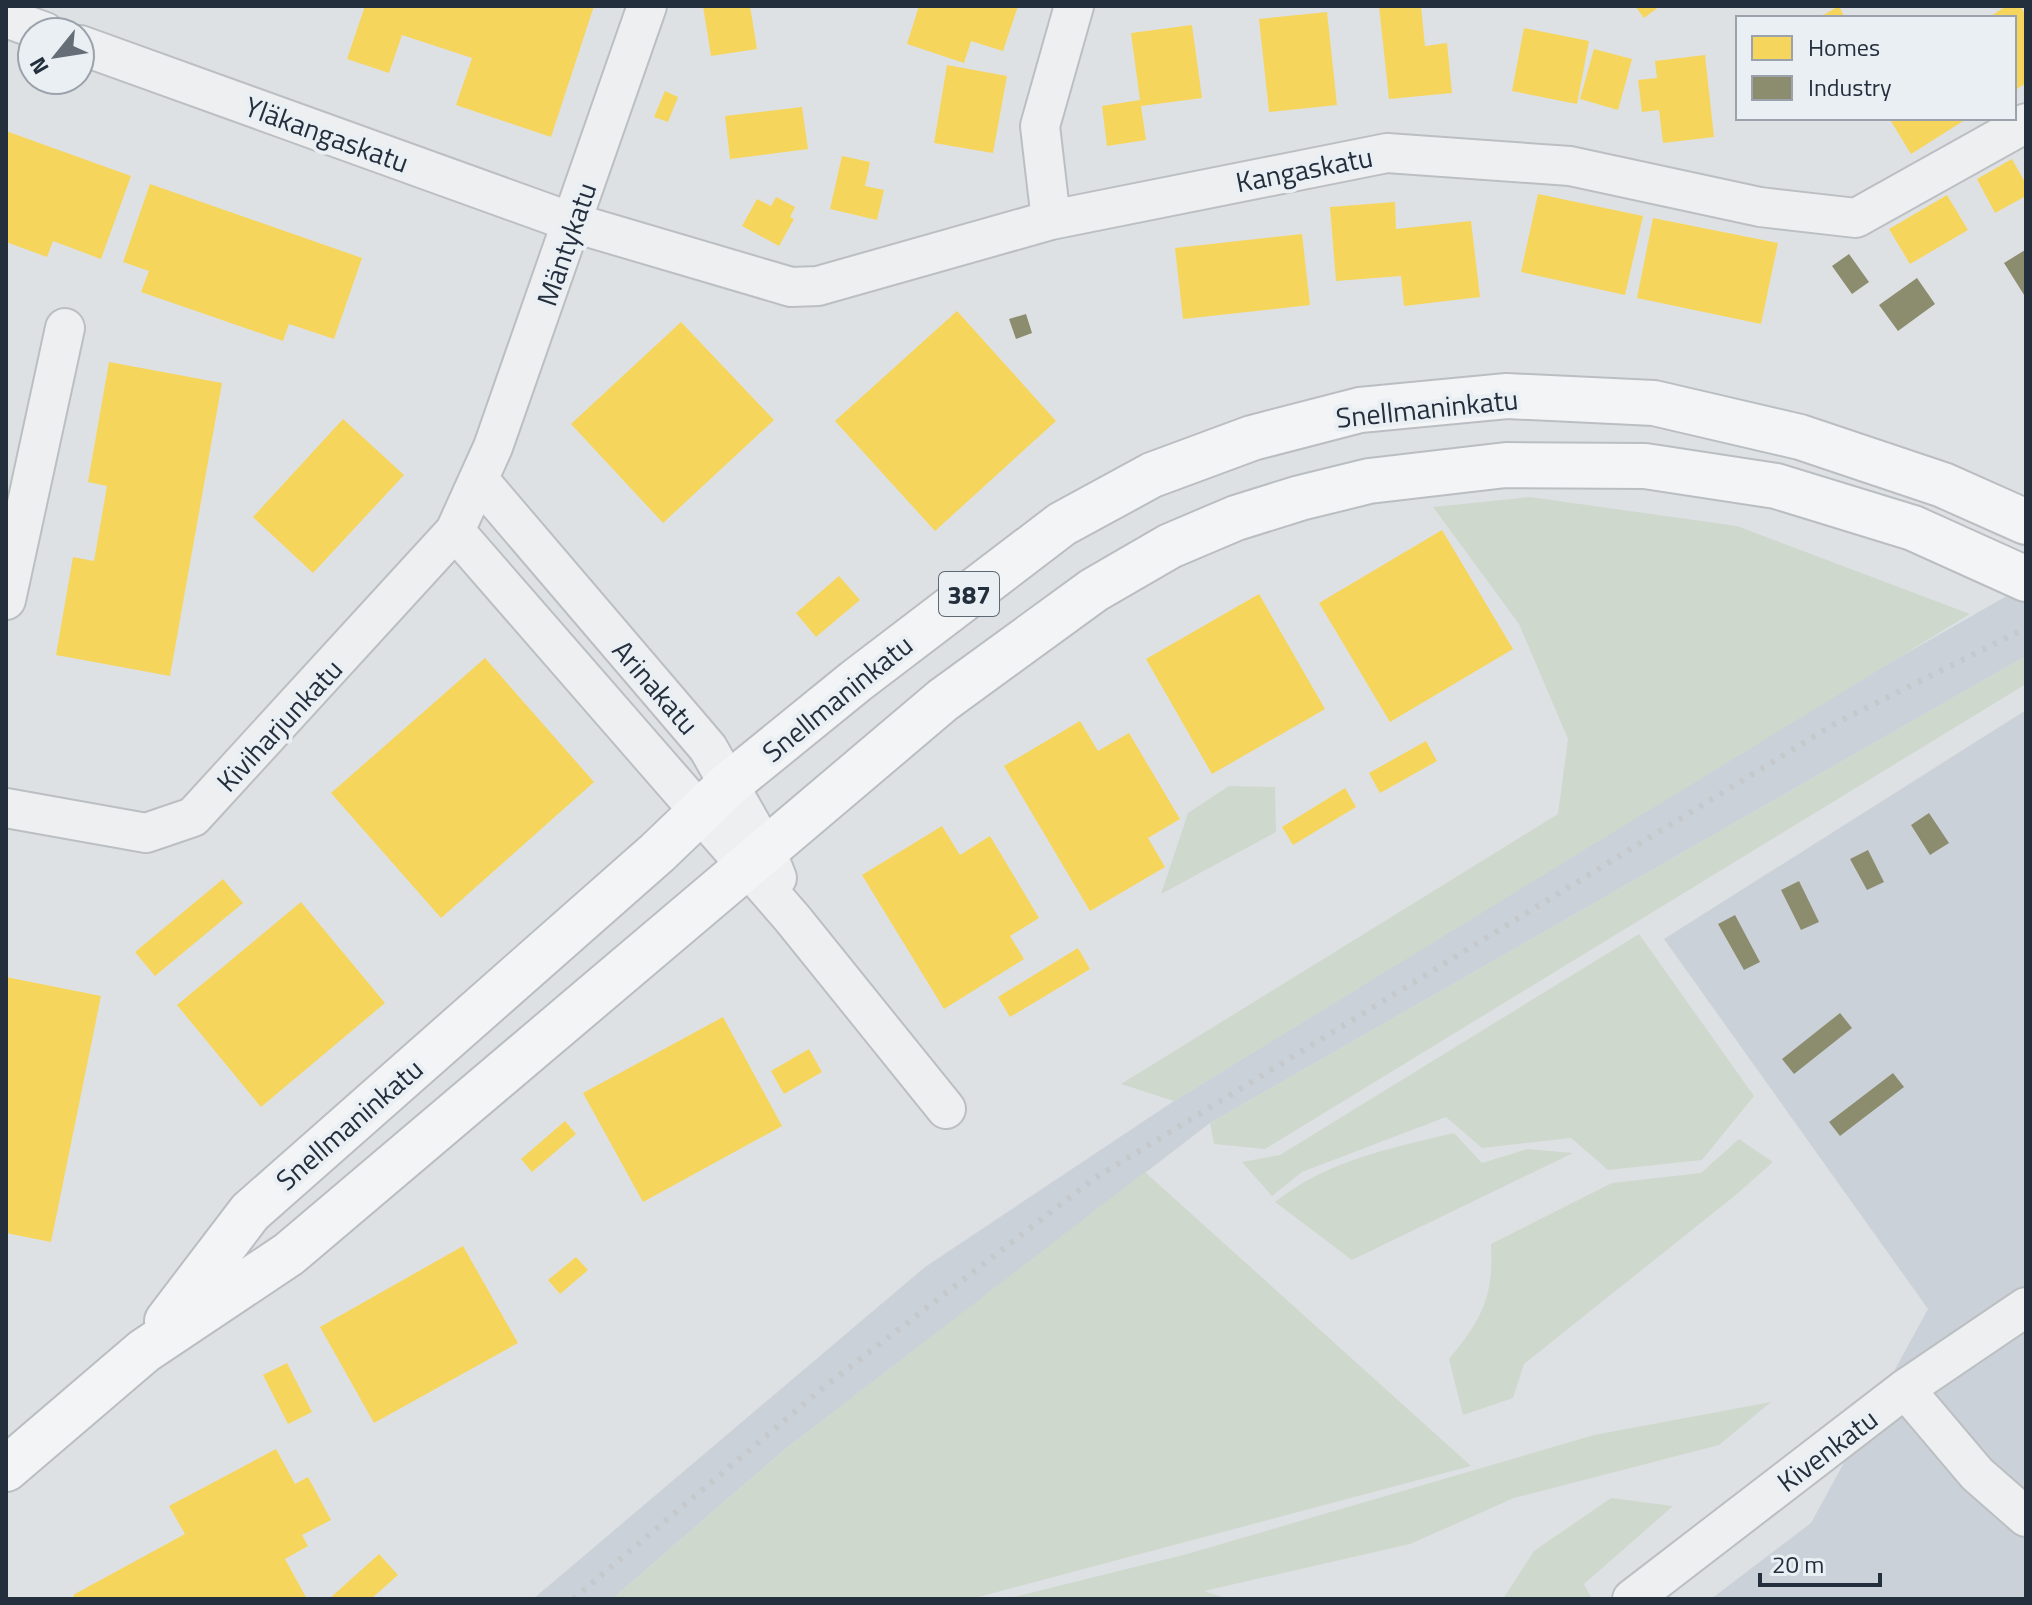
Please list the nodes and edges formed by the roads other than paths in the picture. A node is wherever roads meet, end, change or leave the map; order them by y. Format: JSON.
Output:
{"nodes":[{"id":1,"x":647,"y":6,"type":"edge"},
{"id":2,"x":1074,"y":6,"type":"edge"},
{"id":3,"x":96,"y":51,"type":"edge"},
{"id":4,"x":2026,"y":123,"type":"edge"},
{"id":5,"x":1051,"y":220,"type":"junction"},
{"id":6,"x":574,"y":223,"type":"junction"},
{"id":7,"x":65,"y":328,"type":"dead end"},
{"id":8,"x":480,"y":481,"type":"junction"},
{"id":9,"x":2026,"y":522,"type":"edge"},
{"id":10,"x":455,"y":531,"type":"junction"},
{"id":11,"x":2026,"y":579,"type":"edge"},
{"id":12,"x":6,"y":600,"type":"edge"},
{"id":13,"x":714,"y":799,"type":"junction"},
{"id":14,"x":6,"y":808,"type":"edge"},
{"id":15,"x":758,"y":860,"type":"junction"},
{"id":16,"x":946,"y":1109,"type":"dead end"},
{"id":17,"x":2026,"y":1307,"type":"edge"},
{"id":18,"x":144,"y":1351,"type":"junction"},
{"id":19,"x":1905,"y":1389,"type":"junction"},
{"id":20,"x":6,"y":1469,"type":"edge"},
{"id":21,"x":2026,"y":1517,"type":"edge"},
{"id":22,"x":1632,"y":1599,"type":"edge"}],
"edges":[{"from":1,"to":6,"type":"street","name":"Mäntykatu"},
{"from":2,"to":5,"type":"street"},
{"from":3,"to":6,"type":"street","name":"Yläkangaskatu"},
{"from":4,"to":5,"type":"street","name":"Kangaskatu"},
{"from":5,"to":6,"type":"street","name":"Kangaskatu"},
{"from":6,"to":8,"type":"street","name":"Mäntykatu"},
{"from":7,"to":12,"type":"street"},
{"from":8,"to":10,"type":"street","name":"Kiviharjunkatu"},
{"from":8,"to":13,"type":"street","name":"Arinakatu"},
{"from":9,"to":13,"type":"main road","name":"Snellmaninkatu","number":"387"},
{"from":10,"to":13,"type":"street","name":"Arinakatu"},
{"from":10,"to":14,"type":"street","name":"Kiviharjunkatu"},
{"from":11,"to":15,"type":"main road","name":"Snellmaninkatu"},
{"from":13,"to":15,"type":"street","name":"Arinakatu"},
{"from":13,"to":18,"type":"main road","name":"Snellmaninkatu","number":"387"},
{"from":15,"to":16,"type":"street","name":"Arinakatu"},
{"from":15,"to":18,"type":"main road","name":"Snellmaninkatu"},
{"from":17,"to":19,"type":"street","name":"Kivenkatu"},
{"from":18,"to":20,"type":"main road","name":"Snellmaninkatu"},
{"from":19,"to":21,"type":"street"},
{"from":19,"to":22,"type":"street","name":"Kivenkatu"}]}
